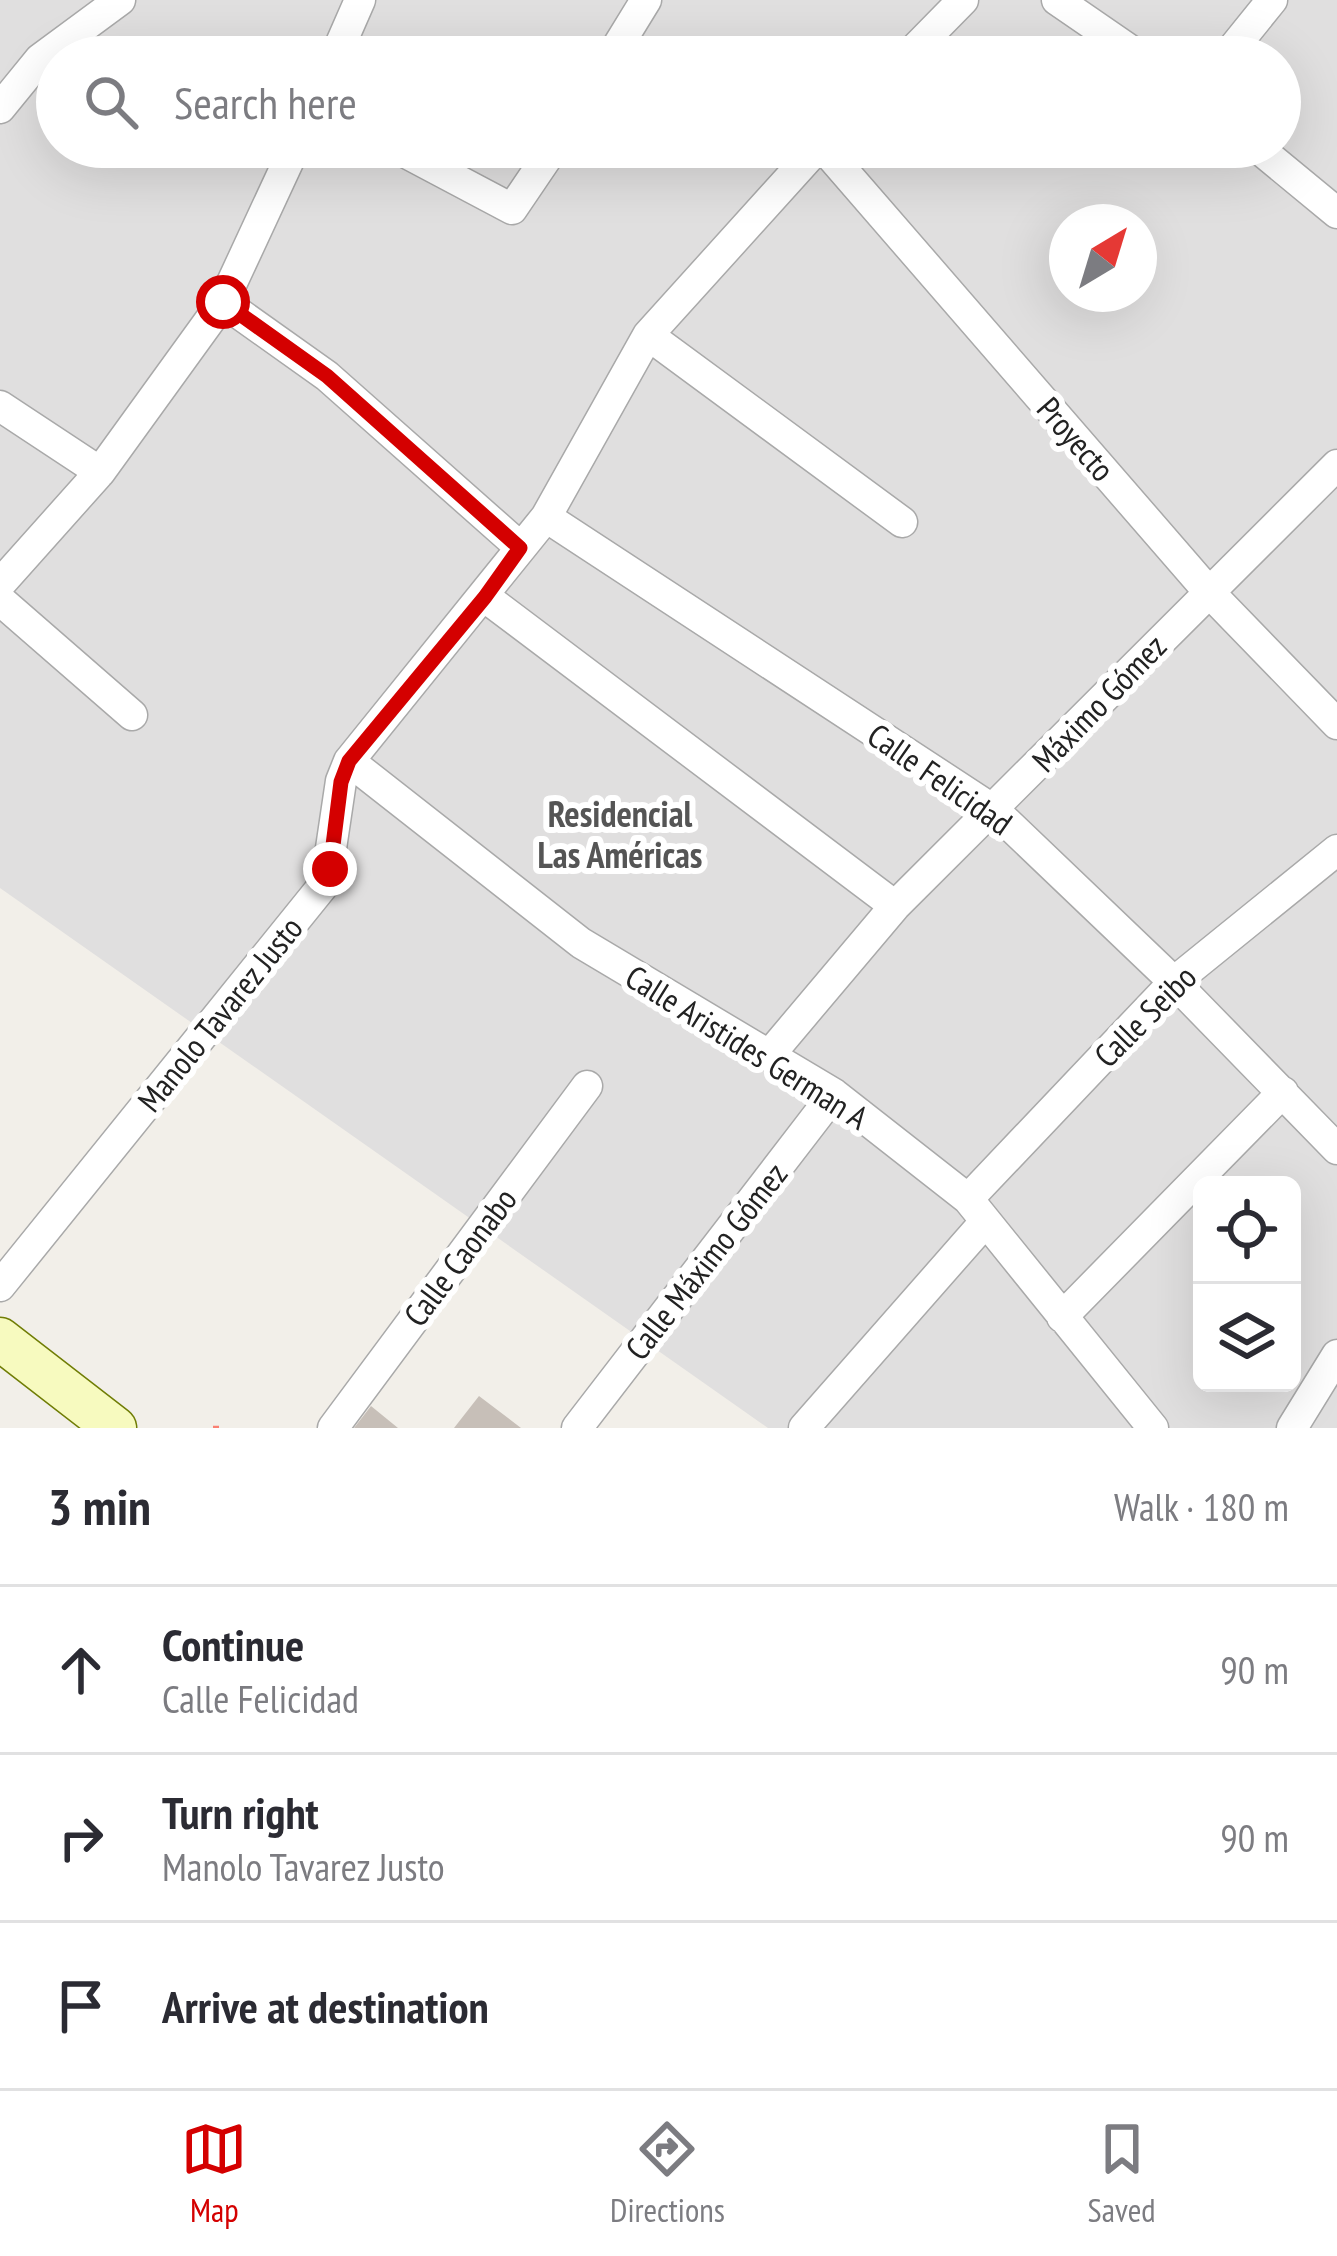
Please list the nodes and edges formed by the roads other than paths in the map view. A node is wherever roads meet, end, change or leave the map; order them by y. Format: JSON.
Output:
{"nodes":[{"id":1,"x":120,"y":0,"type":"edge"},
{"id":2,"x":360,"y":0,"type":"edge"},
{"id":3,"x":646,"y":0,"type":"edge"},
{"id":4,"x":964,"y":0,"type":"edge"},
{"id":5,"x":1057,"y":0,"type":"edge"},
{"id":6,"x":1272,"y":0,"type":"edge"},
{"id":7,"x":71,"y":36,"type":"edge"},
{"id":8,"x":344,"y":36,"type":"edge"},
{"id":9,"x":623,"y":36,"type":"edge"},
{"id":10,"x":928,"y":36,"type":"edge"},
{"id":11,"x":1109,"y":36,"type":"edge"},
{"id":12,"x":1243,"y":36,"type":"edge"},
{"id":13,"x":36,"y":64,"type":"edge"},
{"id":14,"x":0,"y":108,"type":"edge"},
{"id":15,"x":285,"y":168,"type":"edge"},
{"id":16,"x":435,"y":168,"type":"edge"},
{"id":17,"x":540,"y":168,"type":"edge"},
{"id":18,"x":801,"y":168,"type":"edge"},
{"id":19,"x":838,"y":168,"type":"edge"},
{"id":20,"x":1282,"y":168,"type":"edge"},
{"id":21,"x":1337,"y":213,"type":"edge"},
{"id":22,"x":223,"y":302,"type":"junction"},
{"id":23,"x":648,"y":335,"type":"junction"},
{"id":24,"x":0,"y":406,"type":"edge"},
{"id":25,"x":1337,"y":465,"type":"edge"},
{"id":26,"x":100,"y":472,"type":"junction"},
{"id":27,"x":546,"y":517,"type":"junction"},
{"id":28,"x":902,"y":522,"type":"dead end"},
{"id":29,"x":520,"y":548,"type":"junction"},
{"id":30,"x":0,"y":584,"type":"edge"},
{"id":31,"x":1208,"y":591,"type":"junction"},
{"id":32,"x":485,"y":597,"type":"junction"},
{"id":33,"x":0,"y":600,"type":"edge"},
{"id":34,"x":132,"y":715,"type":"dead end"},
{"id":35,"x":1337,"y":724,"type":"edge"},
{"id":36,"x":349,"y":761,"type":"junction"},
{"id":37,"x":995,"y":811,"type":"junction"},
{"id":38,"x":1337,"y":850,"type":"edge"},
{"id":39,"x":895,"y":906,"type":"junction"},
{"id":40,"x":1174,"y":982,"type":"junction"},
{"id":41,"x":771,"y":1053,"type":"junction"},
{"id":42,"x":587,"y":1086,"type":"dead end"},
{"id":43,"x":1283,"y":1092,"type":"junction"},
{"id":44,"x":834,"y":1094,"type":"junction"},
{"id":45,"x":1337,"y":1149,"type":"edge"},
{"id":46,"x":976,"y":1211,"type":"junction"},
{"id":47,"x":0,"y":1286,"type":"edge"},
{"id":48,"x":1062,"y":1317,"type":"junction"},
{"id":49,"x":0,"y":1339,"type":"edge"},
{"id":50,"x":1337,"y":1355,"type":"edge"},
{"id":51,"x":812,"y":1425,"type":"edge"},
{"id":52,"x":115,"y":1428,"type":"edge"},
{"id":53,"x":333,"y":1428,"type":"edge"},
{"id":54,"x":577,"y":1428,"type":"edge"},
{"id":55,"x":1153,"y":1428,"type":"edge"},
{"id":56,"x":1292,"y":1428,"type":"edge"}],
"edges":[{"from":1,"to":7,"type":"street"},
{"from":2,"to":8,"type":"street"},
{"from":3,"to":9,"type":"street"},
{"from":4,"to":10,"type":"street"},
{"from":5,"to":11,"type":"street"},
{"from":6,"to":12,"type":"street"},
{"from":13,"to":14,"type":"street"},
{"from":15,"to":22,"type":"street"},
{"from":16,"to":17,"type":"street"},
{"from":18,"to":23,"type":"street","name":"Manolo Tavarez Justo"},
{"from":19,"to":31,"type":"street","name":"Proyecto"},
{"from":20,"to":21,"type":"street"},
{"from":22,"to":26,"type":"street"},
{"from":22,"to":29,"type":"street"},
{"from":23,"to":27,"type":"street","name":"Manolo Tavarez Justo"},
{"from":23,"to":28,"type":"street"},
{"from":24,"to":26,"type":"street"},
{"from":25,"to":31,"type":"street","name":"Máximo Gómez"},
{"from":26,"to":30,"type":"street"},
{"from":27,"to":29,"type":"street","name":"Manolo Tavarez Justo"},
{"from":27,"to":37,"type":"street","name":"Calle Felicidad"},
{"from":29,"to":32,"type":"street","name":"Manolo Tavarez Justo"},
{"from":31,"to":35,"type":"street","name":"Proyecto"},
{"from":31,"to":37,"type":"street","name":"Máximo Gómez"},
{"from":32,"to":36,"type":"street","name":"Manolo Tavarez Justo"},
{"from":32,"to":39,"type":"street"},
{"from":33,"to":34,"type":"street"},
{"from":36,"to":41,"type":"street","name":"Calle Aristides German A"},
{"from":36,"to":47,"type":"street","name":"Manolo Tavarez Justo"},
{"from":37,"to":39,"type":"street","name":"Máximo Gómez"},
{"from":37,"to":40,"type":"street","name":"Calle Felicidad"},
{"from":38,"to":40,"type":"street","name":"Calle Seibo"},
{"from":39,"to":41,"type":"street","name":"Máximo Gómez"},
{"from":40,"to":43,"type":"street","name":"Calle Felicidad"},
{"from":40,"to":46,"type":"street","name":"Calle Seibo"},
{"from":41,"to":44,"type":"street","name":"Calle Aristides German A"},
{"from":42,"to":53,"type":"street","name":"Calle Caonabo"},
{"from":43,"to":45,"type":"street","name":"Calle Felicidad"},
{"from":43,"to":48,"type":"street"},
{"from":44,"to":46,"type":"street","name":"Calle Aristides German A"},
{"from":44,"to":54,"type":"street","name":"Calle Máximo Gómez"},
{"from":46,"to":48,"type":"street","name":"Calle Aristides German A"},
{"from":46,"to":51,"type":"street","name":"Calle Seibo"},
{"from":48,"to":55,"type":"street","name":"Calle Aristides German A"},
{"from":49,"to":52,"type":"main road"},
{"from":50,"to":56,"type":"street"}]}
